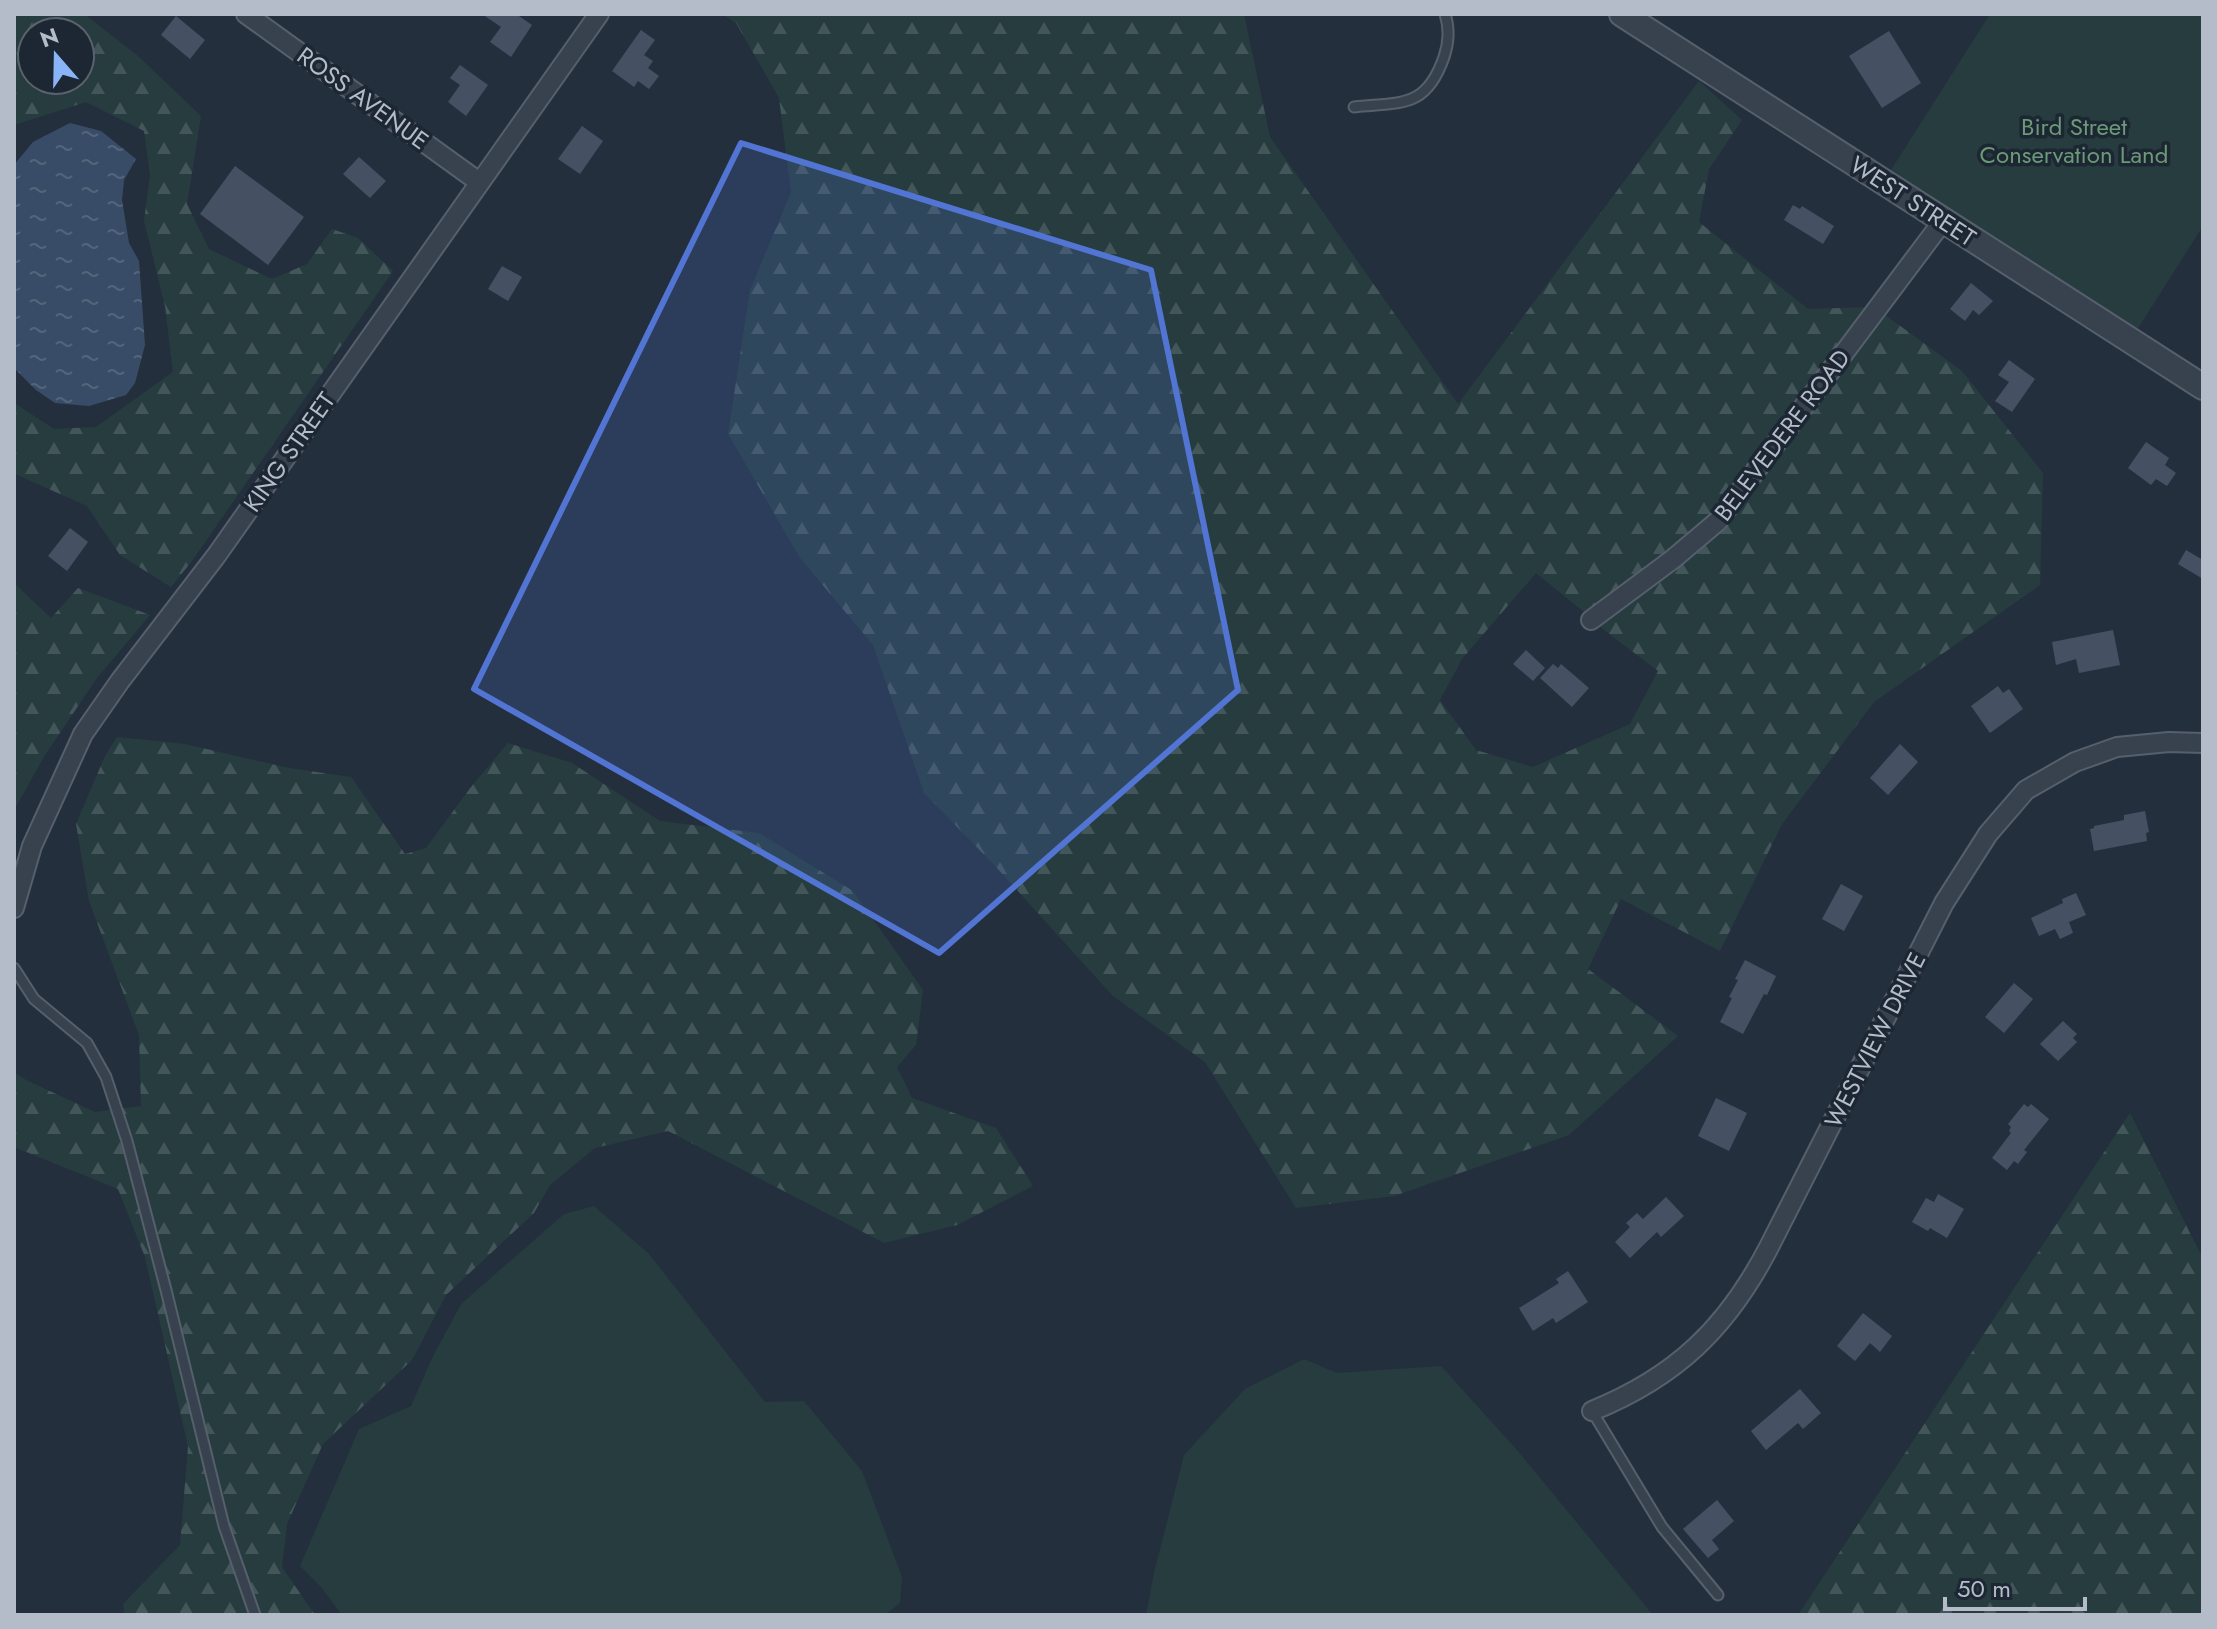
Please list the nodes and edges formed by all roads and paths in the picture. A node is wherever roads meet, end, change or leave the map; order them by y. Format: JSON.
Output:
{"nodes":[{"id":1,"x":246,"y":14,"type":"edge"},
{"id":2,"x":599,"y":14,"type":"edge"},
{"id":3,"x":1445,"y":14,"type":"edge"},
{"id":4,"x":1622,"y":14,"type":"edge"},
{"id":5,"x":1354,"y":107,"type":"dead end"},
{"id":6,"x":479,"y":182,"type":"junction"},
{"id":7,"x":1943,"y":221,"type":"junction"},
{"id":8,"x":2203,"y":387,"type":"edge"},
{"id":9,"x":1591,"y":620,"type":"dead end"},
{"id":10,"x":2203,"y":743,"type":"edge"},
{"id":11,"x":14,"y":908,"type":"edge"},
{"id":12,"x":14,"y":968,"type":"edge"},
{"id":13,"x":1592,"y":1411,"type":"joint"},
{"id":14,"x":1718,"y":1595,"type":"dead end"},
{"id":15,"x":255,"y":1615,"type":"edge"}],
"edges":[{"from":1,"to":6,"type":"street","name":"ROSS AVENUE"},
{"from":2,"to":6,"type":"street","name":"KING STREET"},
{"from":3,"to":5,"type":"lane"},
{"from":4,"to":7,"type":"street","name":"WEST STREET"},
{"from":6,"to":11,"type":"street","name":"KING STREET"},
{"from":7,"to":8,"type":"street","name":"WEST STREET"},
{"from":7,"to":9,"type":"street","name":"BELEVEDERE ROAD"},
{"from":10,"to":13,"type":"street","name":"WESTVIEW DRIVE"},
{"from":12,"to":15,"type":"lane"},
{"from":13,"to":14,"type":"lane"}]}
